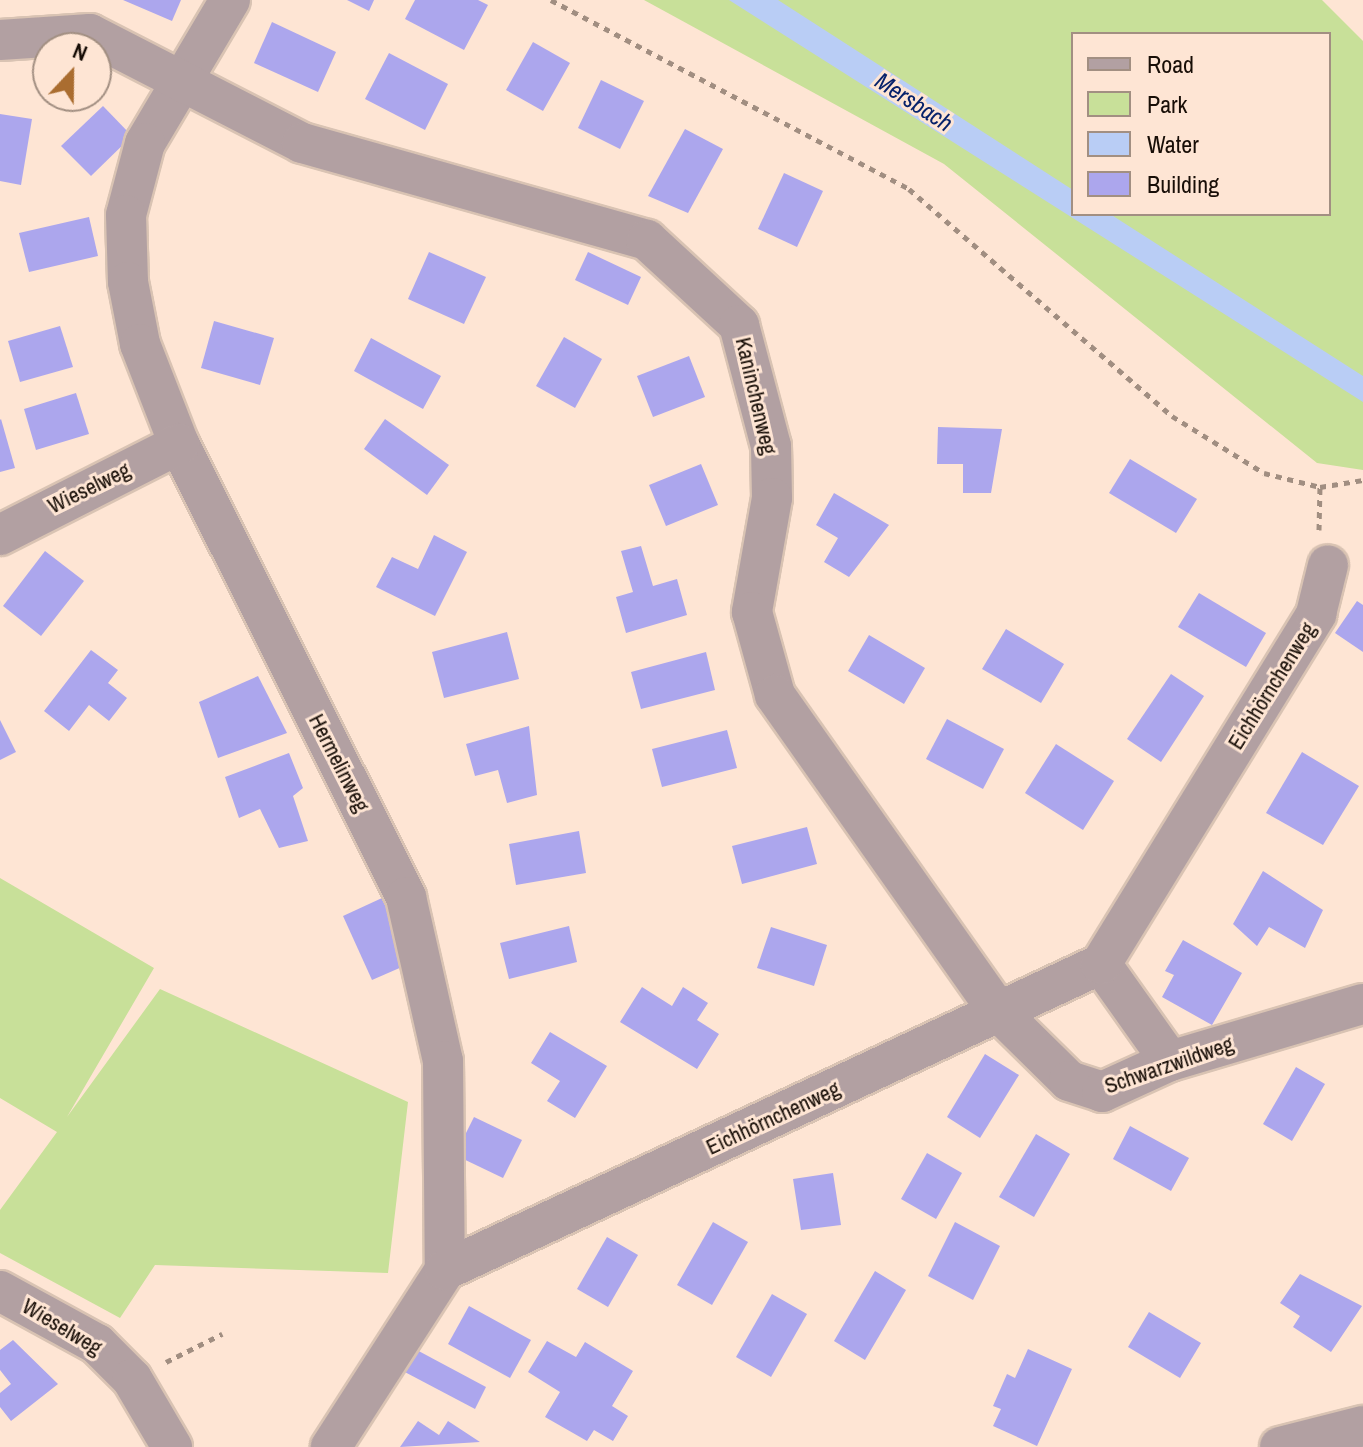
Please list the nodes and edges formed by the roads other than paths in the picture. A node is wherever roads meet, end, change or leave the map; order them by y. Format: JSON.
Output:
{"nodes":[{"id":1,"x":230,"y":0,"type":"edge"},
{"id":2,"x":0,"y":40,"type":"edge"},
{"id":3,"x":179,"y":82,"type":"junction"},
{"id":4,"x":179,"y":444,"type":"junction"},
{"id":5,"x":0,"y":535,"type":"edge"},
{"id":6,"x":1328,"y":565,"type":"dead end"},
{"id":7,"x":1101,"y":964,"type":"junction"},
{"id":8,"x":1363,"y":1004,"type":"edge"},
{"id":9,"x":999,"y":1012,"type":"junction"},
{"id":10,"x":1170,"y":1061,"type":"junction"},
{"id":11,"x":445,"y":1270,"type":"junction"},
{"id":12,"x":0,"y":1291,"type":"edge"},
{"id":13,"x":1363,"y":1426,"type":"edge"},
{"id":14,"x":172,"y":1447,"type":"edge"},
{"id":15,"x":331,"y":1447,"type":"edge"},
{"id":16,"x":1280,"y":1447,"type":"edge"}],
"edges":[{"from":1,"to":3,"type":"street"},
{"from":2,"to":3,"type":"street","name":"Kaninchenweg"},
{"from":3,"to":4,"type":"street","name":"Hermelinweg"},
{"from":3,"to":9,"type":"street","name":"Kaninchenweg"},
{"from":4,"to":5,"type":"street","name":"Wieselweg"},
{"from":4,"to":11,"type":"street","name":"Hermelinweg"},
{"from":6,"to":7,"type":"street","name":"Eichhörnchenweg"},
{"from":7,"to":9,"type":"street","name":"Eichhörnchenweg"},
{"from":7,"to":10,"type":"street"},
{"from":8,"to":10,"type":"street","name":"Schwarzwildweg"},
{"from":9,"to":10,"type":"street","name":"Schwarzwildweg"},
{"from":9,"to":11,"type":"street","name":"Eichhörnchenweg"},
{"from":11,"to":15,"type":"street"},
{"from":12,"to":14,"type":"street","name":"Wieselweg"},
{"from":13,"to":16,"type":"street"}]}
